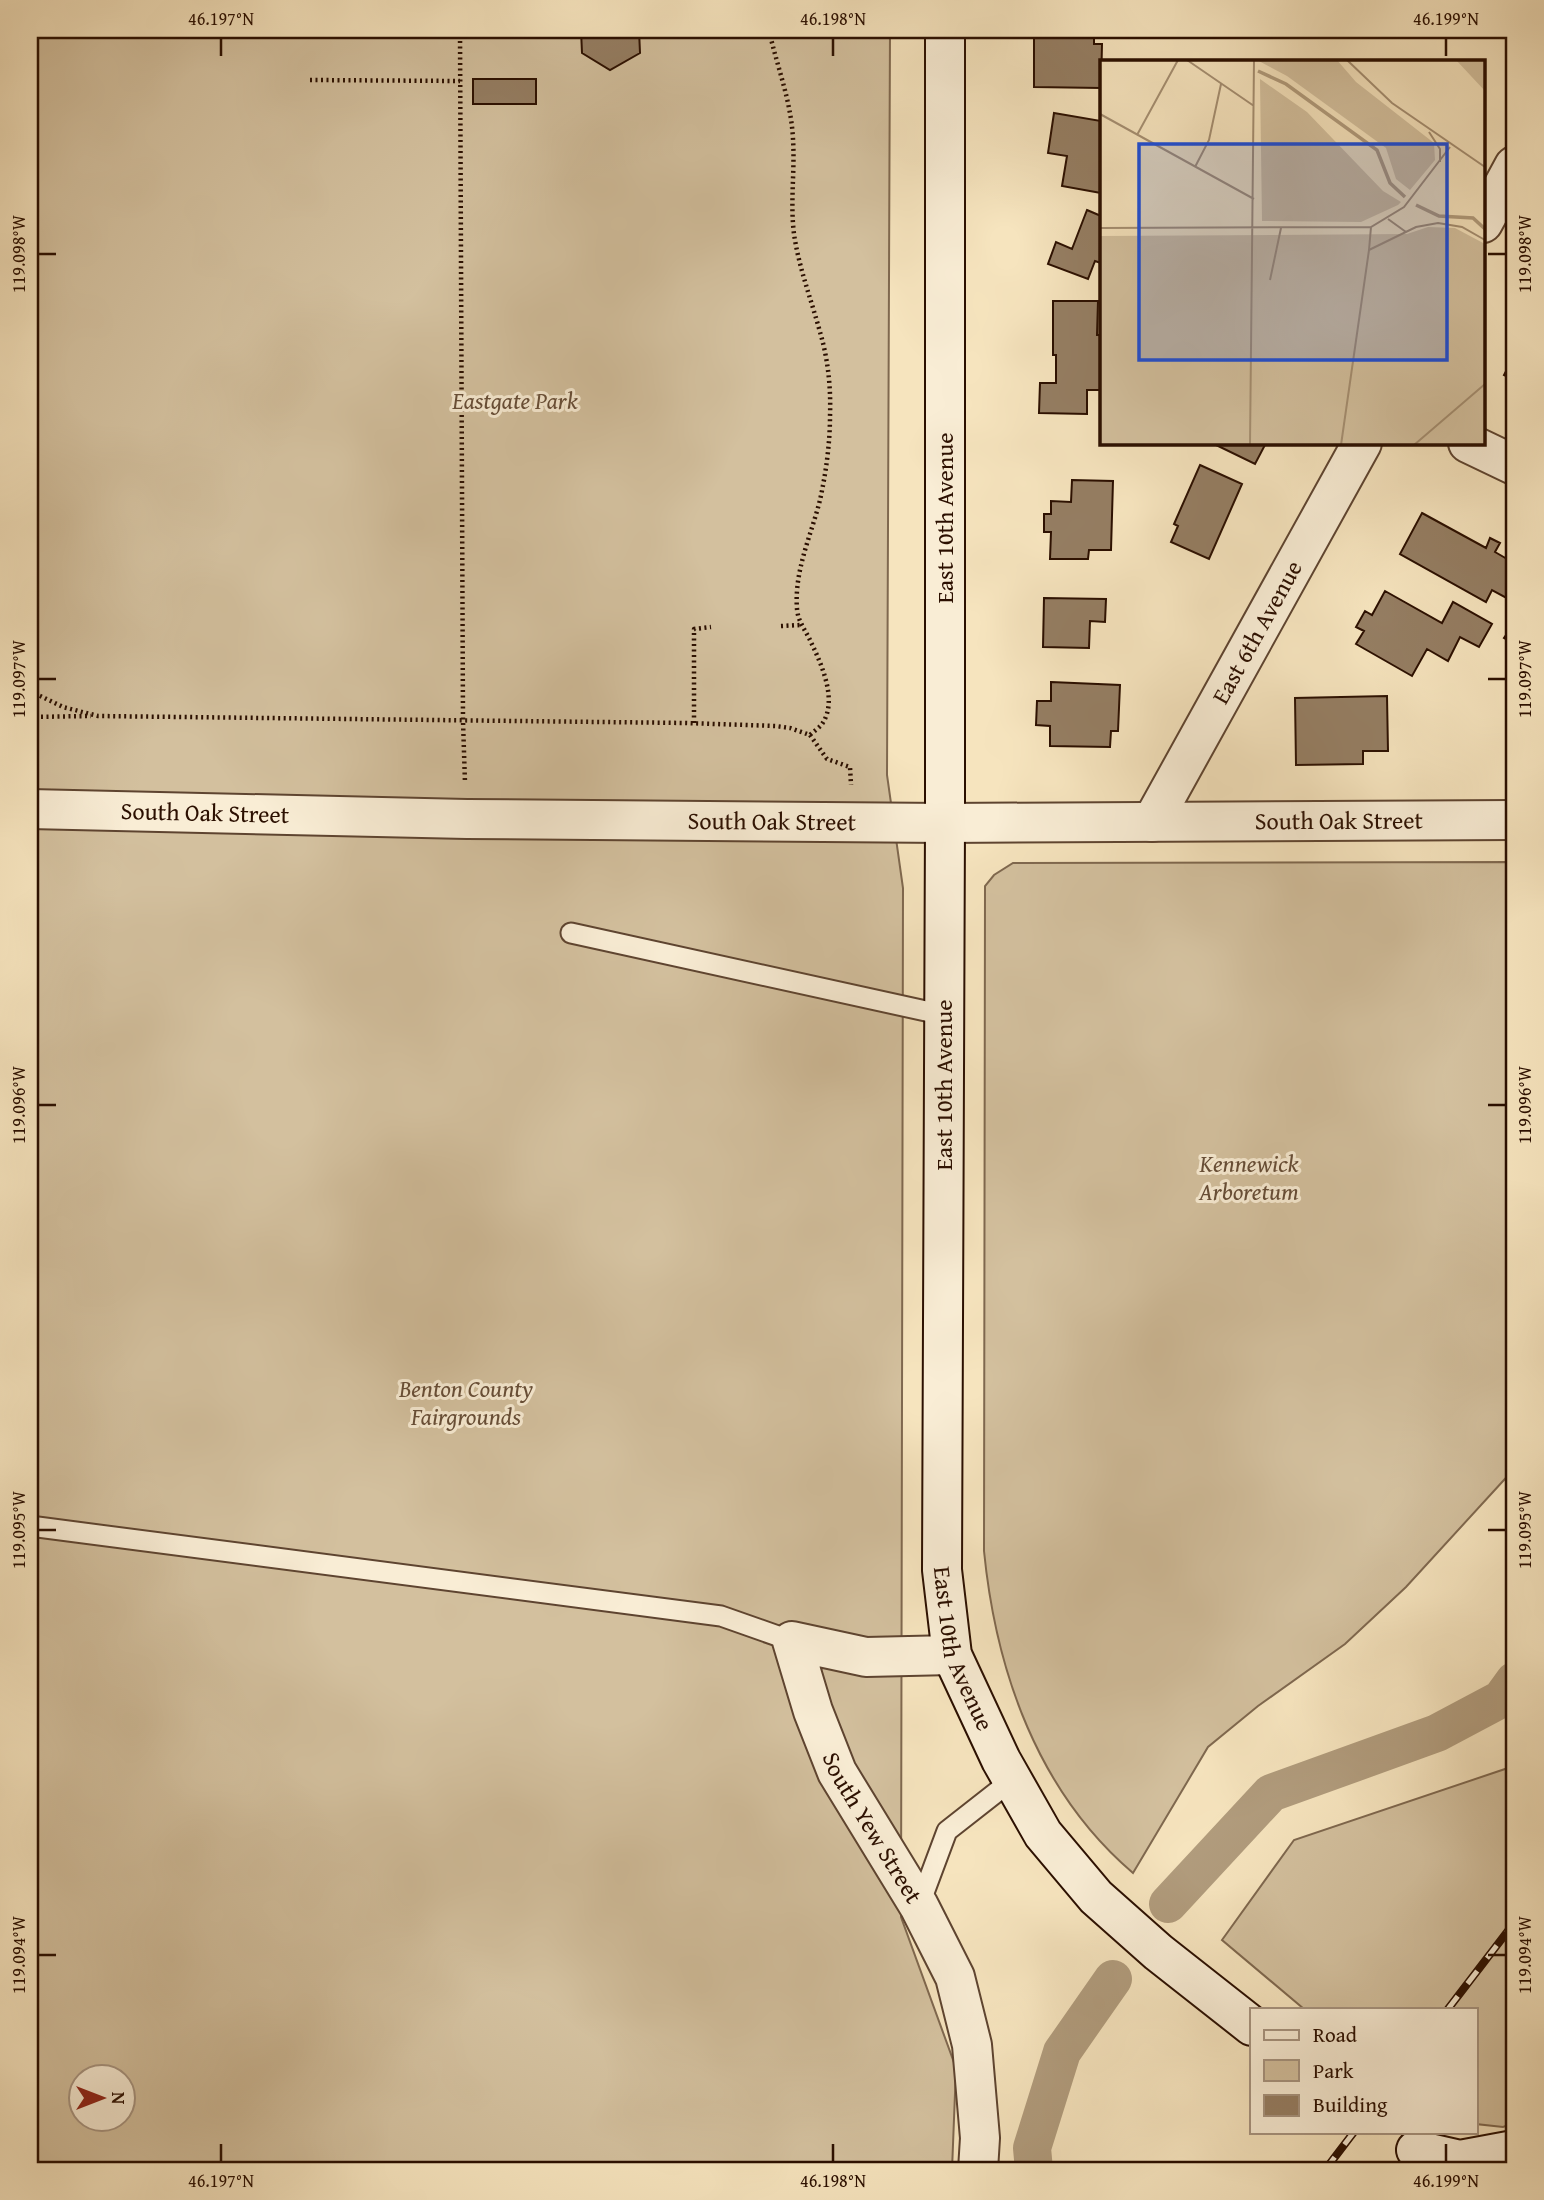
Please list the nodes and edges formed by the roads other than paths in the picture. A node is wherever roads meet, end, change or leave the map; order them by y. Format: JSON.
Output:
{"nodes":[{"id":1,"x":945,"y":30,"type":"edge"},
{"id":2,"x":1514,"y":166,"type":"edge"},
{"id":3,"x":1484,"y":221,"type":"edge"},
{"id":4,"x":1361,"y":444,"type":"edge"},
{"id":5,"x":1470,"y":444,"type":"edge"},
{"id":6,"x":1514,"y":465,"type":"edge"},
{"id":7,"x":30,"y":809,"type":"edge"},
{"id":8,"x":1514,"y":820,"type":"edge"},
{"id":9,"x":1152,"y":822,"type":"junction"},
{"id":10,"x":945,"y":823,"type":"junction"},
{"id":11,"x":571,"y":933,"type":"dead end"},
{"id":12,"x":944,"y":1015,"type":"junction"},
{"id":13,"x":30,"y":1526,"type":"edge"},
{"id":14,"x":792,"y":1641,"type":"junction"},
{"id":15,"x":952,"y":1655,"type":"junction"},
{"id":16,"x":1012,"y":1780,"type":"junction"},
{"id":17,"x":919,"y":1906,"type":"junction"},
{"id":18,"x":1250,"y":2024,"type":"edge"},
{"id":19,"x":1514,"y":2150,"type":"edge"},
{"id":20,"x":1416,"y":2151,"type":"edge"},
{"id":21,"x":978,"y":2170,"type":"edge"}],
"edges":[{"from":1,"to":10,"type":"street","name":"East 10th Avenue"},
{"from":2,"to":3,"type":"street"},
{"from":4,"to":9,"type":"street","name":"East 6th Avenue"},
{"from":5,"to":6,"type":"street"},
{"from":7,"to":10,"type":"street","name":"South Oak Street"},
{"from":8,"to":9,"type":"street","name":"South Oak Street"},
{"from":9,"to":10,"type":"street","name":"South Oak Street"},
{"from":10,"to":12,"type":"street","name":"East 10th Avenue"},
{"from":11,"to":12,"type":"lane"},
{"from":12,"to":15,"type":"street","name":"East 10th Avenue"},
{"from":13,"to":14,"type":"lane"},
{"from":14,"to":15,"type":"street"},
{"from":14,"to":17,"type":"street","name":"South Yew Street"},
{"from":15,"to":16,"type":"street","name":"East 10th Avenue"},
{"from":16,"to":17,"type":"lane"},
{"from":16,"to":18,"type":"street","name":"East 10th Avenue"},
{"from":17,"to":21,"type":"street","name":"South Yew Street"},
{"from":19,"to":20,"type":"street"}]}
